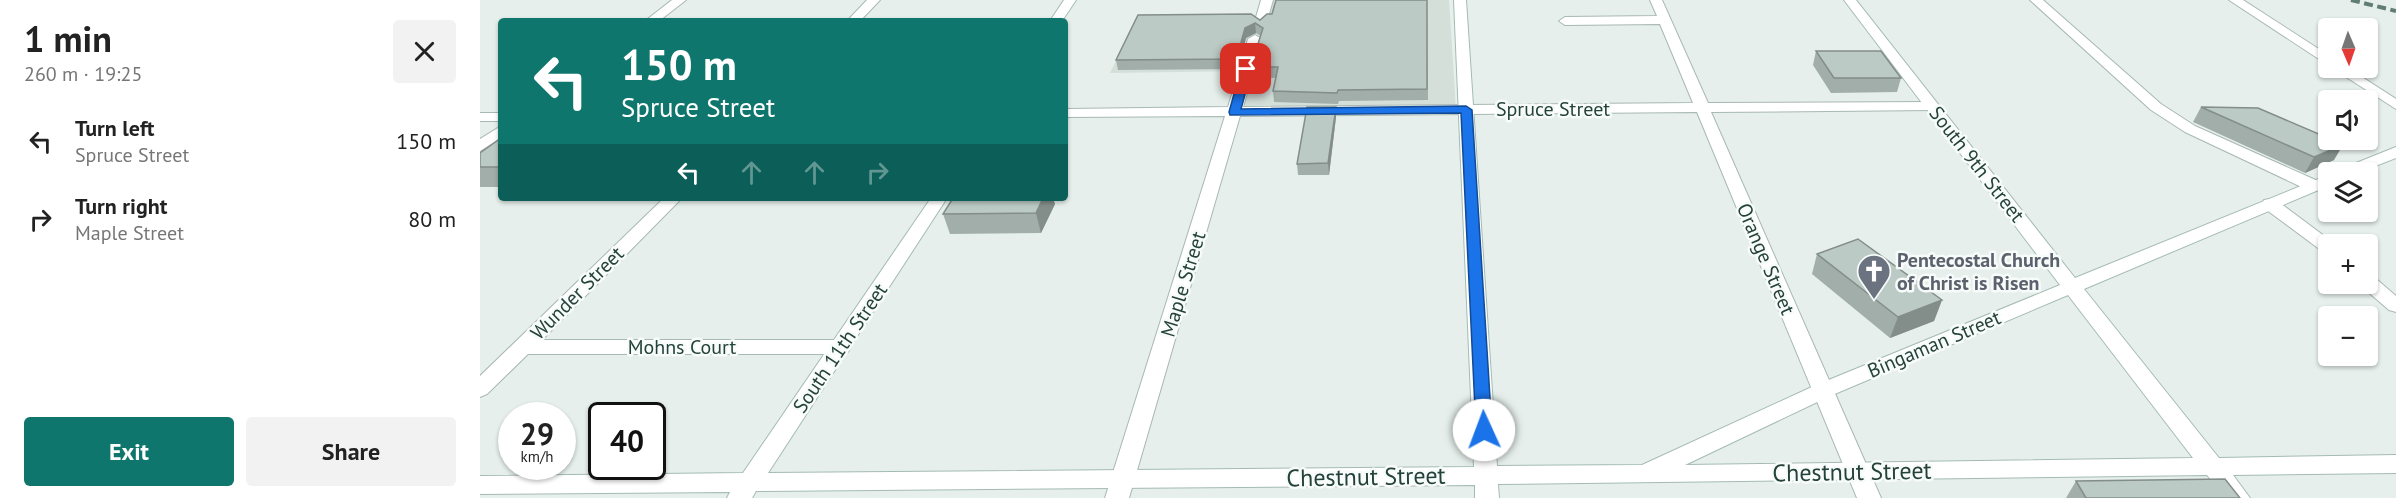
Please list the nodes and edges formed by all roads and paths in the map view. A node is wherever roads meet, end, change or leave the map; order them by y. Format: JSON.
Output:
{"nodes":[{"id":1,"x":680,"y":0,"type":"edge"},
{"id":2,"x":874,"y":0,"type":"edge"},
{"id":3,"x":1070,"y":0,"type":"edge"},
{"id":4,"x":1267,"y":0,"type":"edge"},
{"id":5,"x":1460,"y":0,"type":"edge"},
{"id":6,"x":1656,"y":0,"type":"edge"},
{"id":7,"x":1850,"y":0,"type":"edge"},
{"id":8,"x":2036,"y":0,"type":"edge"},
{"id":9,"x":2235,"y":0,"type":"edge"},
{"id":10,"x":655,"y":18,"type":"edge"},
{"id":11,"x":856,"y":18,"type":"edge"},
{"id":12,"x":1058,"y":18,"type":"edge"},
{"id":13,"x":1665,"y":20,"type":"junction"},
{"id":14,"x":1565,"y":21,"type":"dead end"},
{"id":15,"x":1260,"y":24,"type":"edge"},
{"id":16,"x":1251,"y":54,"type":"edge"},
{"id":17,"x":2318,"y":54,"type":"edge"},
{"id":18,"x":2354,"y":78,"type":"edge"},
{"id":19,"x":2396,"y":105,"type":"edge"},
{"id":20,"x":1933,"y":106,"type":"junction"},
{"id":21,"x":1702,"y":108,"type":"junction"},
{"id":22,"x":1466,"y":110,"type":"junction"},
{"id":23,"x":1234,"y":112,"type":"junction"},
{"id":24,"x":1068,"y":113,"type":"edge"},
{"id":25,"x":480,"y":117,"type":"edge"},
{"id":26,"x":498,"y":117,"type":"edge"},
{"id":27,"x":498,"y":133,"type":"edge"},
{"id":28,"x":480,"y":146,"type":"edge"},
{"id":29,"x":2396,"y":152,"type":"edge"},
{"id":30,"x":2372,"y":162,"type":"edge"},
{"id":31,"x":2318,"y":182,"type":"edge"},
{"id":32,"x":2318,"y":184,"type":"edge"},
{"id":33,"x":671,"y":201,"type":"edge"},
{"id":34,"x":937,"y":201,"type":"edge"},
{"id":35,"x":2270,"y":204,"type":"junction"},
{"id":36,"x":2318,"y":240,"type":"edge"},
{"id":37,"x":2071,"y":286,"type":"junction"},
{"id":38,"x":2378,"y":288,"type":"edge"},
{"id":39,"x":2392,"y":298,"type":"edge"},
{"id":40,"x":523,"y":347,"type":"junction"},
{"id":41,"x":841,"y":347,"type":"junction"},
{"id":42,"x":480,"y":389,"type":"edge"},
{"id":43,"x":1822,"y":391,"type":"junction"},
{"id":44,"x":2396,"y":464,"type":"edge"},
{"id":45,"x":2214,"y":467,"type":"junction"},
{"id":46,"x":1858,"y":472,"type":"junction"},
{"id":47,"x":1643,"y":474,"type":"junction"},
{"id":48,"x":480,"y":485,"type":"edge"},
{"id":49,"x":1487,"y":487,"type":"edge"},
{"id":50,"x":1119,"y":489,"type":"edge"},
{"id":51,"x":744,"y":490,"type":"edge"},
{"id":52,"x":1869,"y":498,"type":"edge"},
{"id":53,"x":2238,"y":498,"type":"edge"}],
"edges":[{"from":1,"to":10,"type":"street"},
{"from":2,"to":11,"type":"street"},
{"from":3,"to":12,"type":"street"},
{"from":4,"to":15,"type":"street"},
{"from":5,"to":22,"type":"street"},
{"from":6,"to":13,"type":"street","name":"Orange Street"},
{"from":7,"to":20,"type":"street","name":"South 9th Street"},
{"from":8,"to":31,"type":"street"},
{"from":9,"to":17,"type":"street"},
{"from":13,"to":14,"type":"street"},
{"from":13,"to":21,"type":"street","name":"Orange Street"},
{"from":16,"to":23,"type":"street","name":"Maple Street"},
{"from":18,"to":19,"type":"street"},
{"from":20,"to":21,"type":"street","name":"Spruce Street"},
{"from":20,"to":37,"type":"street","name":"South 9th Street"},
{"from":21,"to":22,"type":"street","name":"Spruce Street"},
{"from":21,"to":43,"type":"street","name":"Orange Street"},
{"from":22,"to":23,"type":"street","name":"Spruce Street"},
{"from":22,"to":49,"type":"street"},
{"from":23,"to":24,"type":"street","name":"Spruce Street"},
{"from":23,"to":50,"type":"street","name":"Maple Street"},
{"from":25,"to":26,"type":"street"},
{"from":27,"to":28,"type":"street"},
{"from":29,"to":30,"type":"street"},
{"from":32,"to":35,"type":"street","name":"Bingaman Street"},
{"from":33,"to":40,"type":"street","name":"Wunder Street"},
{"from":34,"to":41,"type":"street","name":"South 11th Street"},
{"from":35,"to":36,"type":"street"},
{"from":35,"to":37,"type":"street","name":"Bingaman Street"},
{"from":37,"to":43,"type":"street","name":"Bingaman Street"},
{"from":37,"to":45,"type":"street","name":"South 9th Street"},
{"from":38,"to":39,"type":"street"},
{"from":40,"to":41,"type":"street","name":"Mohns Court"},
{"from":40,"to":42,"type":"street","name":"Wunder Street"},
{"from":41,"to":51,"type":"street","name":"South 11th Street"},
{"from":43,"to":46,"type":"street","name":"Orange Street"},
{"from":43,"to":47,"type":"street","name":"Bingaman Street"},
{"from":44,"to":45,"type":"street","name":"Chestnut Street"},
{"from":45,"to":46,"type":"street","name":"Chestnut Street"},
{"from":45,"to":53,"type":"street","name":"South 9th Street"},
{"from":46,"to":47,"type":"street","name":"Chestnut Street"},
{"from":46,"to":52,"type":"street","name":"Orange Street"},
{"from":47,"to":49,"type":"street","name":"Chestnut Street"},
{"from":48,"to":51,"type":"street","name":"Chestnut Street"},
{"from":49,"to":50,"type":"street","name":"Chestnut Street"},
{"from":50,"to":51,"type":"street","name":"Chestnut Street"}]}
